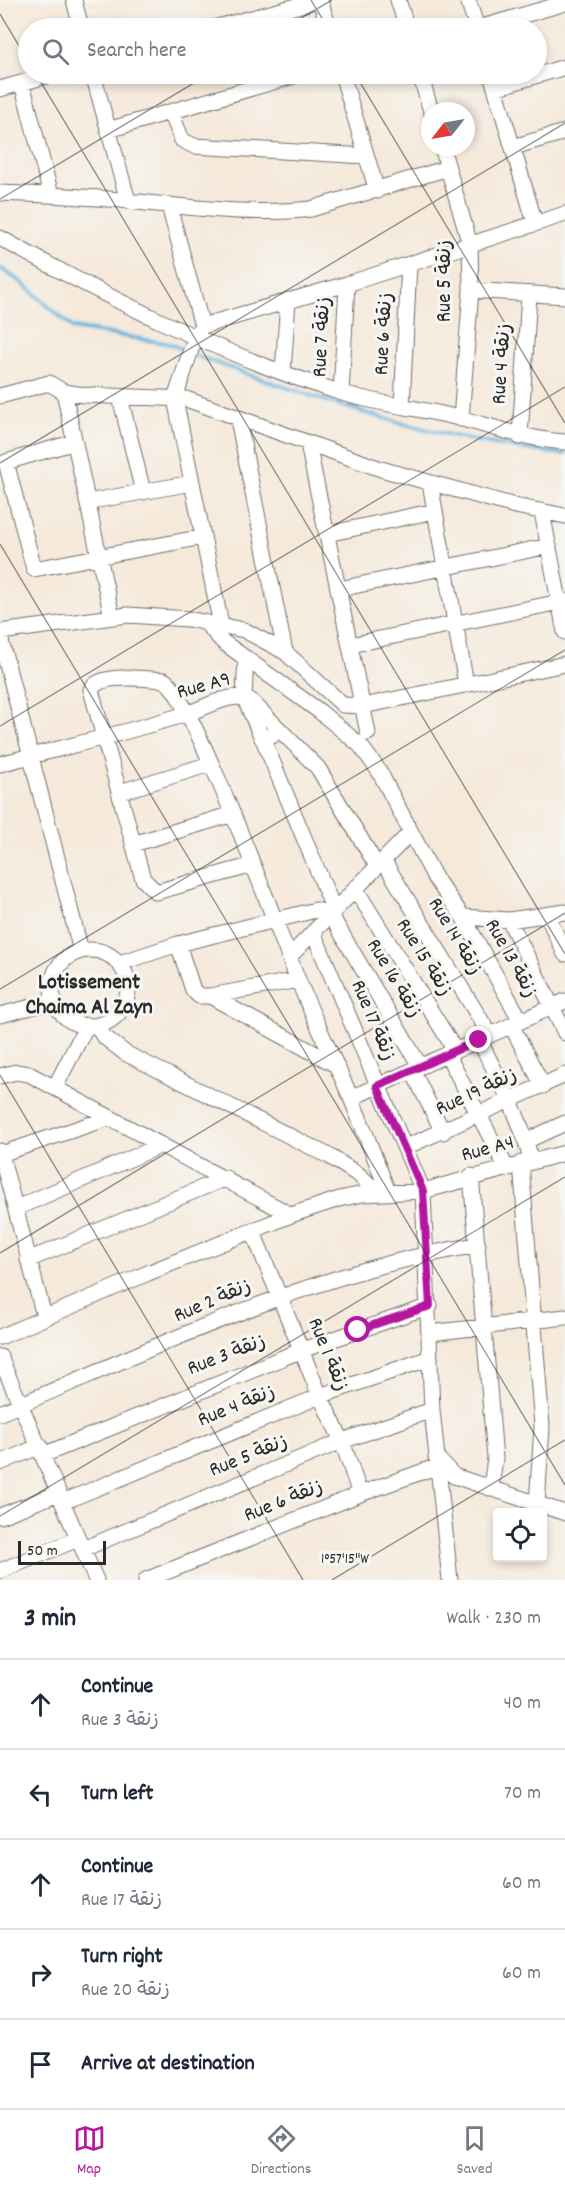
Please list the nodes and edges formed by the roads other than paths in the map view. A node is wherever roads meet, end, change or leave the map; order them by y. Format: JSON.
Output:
{"nodes":[{"id":1,"x":74,"y":0,"type":"edge"},
{"id":2,"x":319,"y":0,"type":"edge"},
{"id":3,"x":398,"y":0,"type":"edge"},
{"id":4,"x":468,"y":0,"type":"edge"},
{"id":5,"x":565,"y":3,"type":"edge"},
{"id":6,"x":78,"y":18,"type":"edge"},
{"id":7,"x":252,"y":18,"type":"edge"},
{"id":8,"x":325,"y":18,"type":"edge"},
{"id":9,"x":404,"y":18,"type":"edge"},
{"id":10,"x":474,"y":18,"type":"edge"},
{"id":11,"x":513,"y":18,"type":"edge"},
{"id":12,"x":565,"y":67,"type":"edge"},
{"id":13,"x":547,"y":70,"type":"edge"},
{"id":14,"x":19,"y":84,"type":"edge"},
{"id":15,"x":22,"y":84,"type":"edge"},
{"id":16,"x":96,"y":84,"type":"edge"},
{"id":17,"x":266,"y":84,"type":"edge"},
{"id":18,"x":345,"y":84,"type":"edge"},
{"id":19,"x":423,"y":84,"type":"edge"},
{"id":20,"x":494,"y":84,"type":"edge"},
{"id":21,"x":0,"y":90,"type":"edge"},
{"id":22,"x":428,"y":102,"type":"edge"},
{"id":23,"x":171,"y":112,"type":"junction"},
{"id":24,"x":108,"y":130,"type":"junction"},
{"id":25,"x":565,"y":132,"type":"edge"},
{"id":26,"x":513,"y":147,"type":"junction"},
{"id":27,"x":366,"y":156,"type":"junction"},
{"id":28,"x":445,"y":156,"type":"edge"},
{"id":29,"x":448,"y":168,"type":"junction"},
{"id":30,"x":377,"y":191,"type":"junction"},
{"id":31,"x":0,"y":193,"type":"edge"},
{"id":32,"x":51,"y":195,"type":"junction"},
{"id":33,"x":129,"y":201,"type":"junction"},
{"id":34,"x":169,"y":206,"type":"junction"},
{"id":35,"x":565,"y":214,"type":"edge"},
{"id":36,"x":535,"y":223,"type":"junction"},
{"id":37,"x":0,"y":238,"type":"edge"},
{"id":38,"x":470,"y":245,"type":"junction"},
{"id":39,"x":409,"y":264,"type":"junction"},
{"id":40,"x":347,"y":284,"type":"junction"},
{"id":41,"x":471,"y":290,"type":"junction"},
{"id":42,"x":529,"y":294,"type":"junction"},
{"id":43,"x":565,"y":297,"type":"edge"},
{"id":44,"x":288,"y":300,"type":"junction"},
{"id":45,"x":199,"y":331,"type":"junction"},
{"id":46,"x":283,"y":372,"type":"junction"},
{"id":47,"x":64,"y":392,"type":"junction"},
{"id":48,"x":341,"y":393,"type":"junction"},
{"id":49,"x":0,"y":396,"type":"edge"},
{"id":50,"x":120,"y":397,"type":"junction"},
{"id":51,"x":175,"y":399,"type":"junction"},
{"id":52,"x":402,"y":406,"type":"junction"},
{"id":53,"x":461,"y":418,"type":"junction"},
{"id":54,"x":238,"y":419,"type":"junction"},
{"id":55,"x":520,"y":437,"type":"junction"},
{"id":56,"x":75,"y":442,"type":"junction"},
{"id":57,"x":565,"y":442,"type":"edge"},
{"id":58,"x":308,"y":444,"type":"junction"},
{"id":59,"x":192,"y":483,"type":"junction"},
{"id":60,"x":430,"y":483,"type":"junction"},
{"id":61,"x":142,"y":492,"type":"junction"},
{"id":62,"x":87,"y":502,"type":"junction"},
{"id":63,"x":435,"y":511,"type":"junction"},
{"id":64,"x":542,"y":512,"type":"junction"},
{"id":65,"x":565,"y":516,"type":"edge"},
{"id":66,"x":327,"y":534,"type":"junction"},
{"id":67,"x":203,"y":537,"type":"junction"},
{"id":68,"x":549,"y":546,"type":"junction"},
{"id":69,"x":99,"y":557,"type":"junction"},
{"id":70,"x":445,"y":567,"type":"junction"},
{"id":71,"x":339,"y":589,"type":"junction"},
{"id":72,"x":562,"y":601,"type":"edge"},
{"id":73,"x":112,"y":617,"type":"junction"},
{"id":74,"x":205,"y":622,"type":"junction"},
{"id":75,"x":455,"y":623,"type":"junction"},
{"id":76,"x":221,"y":625,"type":"junction"},
{"id":77,"x":0,"y":632,"type":"edge"},
{"id":78,"x":565,"y":632,"type":"edge"},
{"id":79,"x":0,"y":637,"type":"edge"},
{"id":80,"x":350,"y":645,"type":"junction"},
{"id":81,"x":285,"y":652,"type":"junction"},
{"id":82,"x":246,"y":658,"type":"junction"},
{"id":83,"x":565,"y":664,"type":"edge"},
{"id":84,"x":466,"y":684,"type":"junction"},
{"id":85,"x":244,"y":697,"type":"junction"},
{"id":86,"x":363,"y":706,"type":"junction"},
{"id":87,"x":187,"y":713,"type":"junction"},
{"id":88,"x":283,"y":731,"type":"junction"},
{"id":89,"x":368,"y":733,"type":"dead end"},
{"id":90,"x":103,"y":737,"type":"junction"},
{"id":91,"x":263,"y":739,"type":"junction"},
{"id":92,"x":30,"y":756,"type":"junction"},
{"id":93,"x":0,"y":764,"type":"edge"},
{"id":94,"x":210,"y":765,"type":"junction"},
{"id":95,"x":120,"y":792,"type":"junction"},
{"id":96,"x":232,"y":814,"type":"junction"},
{"id":97,"x":411,"y":832,"type":"junction"},
{"id":98,"x":133,"y":844,"type":"junction"},
{"id":99,"x":380,"y":863,"type":"junction"},
{"id":100,"x":253,"y":865,"type":"junction"},
{"id":101,"x":355,"y":888,"type":"junction"},
{"id":102,"x":332,"y":912,"type":"junction"},
{"id":103,"x":565,"y":912,"type":"edge"},
{"id":104,"x":547,"y":915,"type":"junction"},
{"id":105,"x":463,"y":917,"type":"junction"},
{"id":106,"x":509,"y":920,"type":"junction"},
{"id":107,"x":277,"y":921,"type":"junction"},
{"id":108,"x":313,"y":932,"type":"junction"},
{"id":109,"x":178,"y":944,"type":"junction"},
{"id":110,"x":81,"y":951,"type":"junction"},
{"id":111,"x":565,"y":954,"type":"edge"},
{"id":112,"x":290,"y":956,"type":"junction"},
{"id":113,"x":120,"y":963,"type":"junction"},
{"id":114,"x":298,"y":980,"type":"junction"},
{"id":115,"x":210,"y":996,"type":"junction"},
{"id":116,"x":55,"y":1001,"type":"junction"},
{"id":117,"x":559,"y":1004,"type":"edge"},
{"id":118,"x":0,"y":1015,"type":"edge"},
{"id":119,"x":516,"y":1023,"type":"junction"},
{"id":120,"x":92,"y":1025,"type":"junction"},
{"id":121,"x":565,"y":1034,"type":"edge"},
{"id":122,"x":484,"y":1037,"type":"junction"},
{"id":123,"x":451,"y":1052,"type":"junction"},
{"id":124,"x":334,"y":1064,"type":"junction"},
{"id":125,"x":416,"y":1068,"type":"junction"},
{"id":126,"x":565,"y":1075,"type":"edge"},
{"id":127,"x":0,"y":1076,"type":"edge"},
{"id":128,"x":377,"y":1086,"type":"junction"},
{"id":129,"x":543,"y":1086,"type":"junction"},
{"id":130,"x":55,"y":1087,"type":"junction"},
{"id":131,"x":351,"y":1098,"type":"junction"},
{"id":132,"x":510,"y":1101,"type":"junction"},
{"id":133,"x":479,"y":1114,"type":"junction"},
{"id":134,"x":109,"y":1118,"type":"junction"},
{"id":135,"x":565,"y":1123,"type":"edge"},
{"id":136,"x":443,"y":1132,"type":"junction"},
{"id":137,"x":526,"y":1141,"type":"junction"},
{"id":138,"x":162,"y":1144,"type":"junction"},
{"id":139,"x":406,"y":1147,"type":"junction"},
{"id":140,"x":0,"y":1153,"type":"edge"},
{"id":141,"x":565,"y":1153,"type":"edge"},
{"id":142,"x":526,"y":1162,"type":"junction"},
{"id":143,"x":506,"y":1167,"type":"junction"},
{"id":144,"x":471,"y":1176,"type":"junction"},
{"id":145,"x":226,"y":1178,"type":"junction"},
{"id":146,"x":423,"y":1191,"type":"junction"},
{"id":147,"x":383,"y":1192,"type":"junction"},
{"id":148,"x":16,"y":1208,"type":"junction"},
{"id":149,"x":291,"y":1215,"type":"junction"},
{"id":150,"x":253,"y":1232,"type":"junction"},
{"id":151,"x":478,"y":1245,"type":"junction"},
{"id":152,"x":428,"y":1253,"type":"junction"},
{"id":153,"x":28,"y":1260,"type":"junction"},
{"id":154,"x":281,"y":1296,"type":"junction"},
{"id":155,"x":430,"y":1306,"type":"junction"},
{"id":156,"x":44,"y":1316,"type":"junction"},
{"id":157,"x":565,"y":1317,"type":"edge"},
{"id":158,"x":532,"y":1321,"type":"junction"},
{"id":159,"x":486,"y":1326,"type":"junction"},
{"id":160,"x":430,"y":1333,"type":"junction"},
{"id":161,"x":0,"y":1336,"type":"edge"},
{"id":162,"x":302,"y":1350,"type":"junction"},
{"id":163,"x":0,"y":1357,"type":"edge"},
{"id":164,"x":430,"y":1358,"type":"junction"},
{"id":165,"x":320,"y":1396,"type":"junction"},
{"id":166,"x":21,"y":1404,"type":"junction"},
{"id":167,"x":432,"y":1410,"type":"junction"},
{"id":168,"x":0,"y":1413,"type":"edge"},
{"id":169,"x":342,"y":1442,"type":"junction"},
{"id":170,"x":42,"y":1450,"type":"junction"},
{"id":171,"x":437,"y":1461,"type":"junction"},
{"id":172,"x":0,"y":1463,"type":"edge"},
{"id":173,"x":491,"y":1488,"type":"junction"},
{"id":174,"x":360,"y":1494,"type":"junction"},
{"id":175,"x":61,"y":1498,"type":"junction"},
{"id":176,"x":537,"y":1505,"type":"junction"},
{"id":177,"x":565,"y":1513,"type":"edge"},
{"id":178,"x":0,"y":1516,"type":"edge"},
{"id":179,"x":81,"y":1544,"type":"junction"},
{"id":180,"x":0,"y":1571,"type":"edge"},
{"id":181,"x":96,"y":1580,"type":"edge"},
{"id":182,"x":146,"y":1580,"type":"edge"},
{"id":183,"x":450,"y":1580,"type":"edge"}],
"edges":[{"from":1,"to":6,"type":"street"},
{"from":2,"to":7,"type":"street"},
{"from":2,"to":8,"type":"street"},
{"from":3,"to":9,"type":"street"},
{"from":4,"to":10,"type":"street"},
{"from":5,"to":11,"type":"street"},
{"from":12,"to":13,"type":"street"},
{"from":14,"to":21,"type":"street"},
{"from":15,"to":32,"type":"street"},
{"from":16,"to":24,"type":"street"},
{"from":17,"to":23,"type":"street"},
{"from":18,"to":27,"type":"street"},
{"from":19,"to":22,"type":"street"},
{"from":20,"to":26,"type":"street"},
{"from":23,"to":24,"type":"street"},
{"from":23,"to":27,"type":"street"},
{"from":24,"to":33,"type":"street"},
{"from":25,"to":26,"type":"street"},
{"from":26,"to":36,"type":"street"},
{"from":27,"to":30,"type":"street"},
{"from":28,"to":29,"type":"street","name":"Rue 5 زنقة"},
{"from":29,"to":30,"type":"street"},
{"from":29,"to":38,"type":"street","name":"Rue 5 زنقة"},
{"from":30,"to":34,"type":"street"},
{"from":31,"to":32,"type":"street"},
{"from":32,"to":33,"type":"street"},
{"from":33,"to":34,"type":"street"},
{"from":34,"to":45,"type":"street"},
{"from":35,"to":36,"type":"street"},
{"from":36,"to":38,"type":"street"},
{"from":37,"to":45,"type":"street"},
{"from":38,"to":39,"type":"street"},
{"from":38,"to":41,"type":"street","name":"Rue 5 زنقة"},
{"from":39,"to":40,"type":"street"},
{"from":39,"to":52,"type":"street","name":"Rue 6 زنقة"},
{"from":40,"to":44,"type":"street"},
{"from":40,"to":48,"type":"street","name":"Rue 7 زنقة"},
{"from":41,"to":42,"type":"street"},
{"from":41,"to":53,"type":"street","name":"Rue 5 زنقة"},
{"from":42,"to":43,"type":"street"},
{"from":42,"to":55,"type":"street","name":"Rue 4 زنقة"},
{"from":44,"to":45,"type":"street"},
{"from":44,"to":46,"type":"street"},
{"from":45,"to":46,"type":"street"},
{"from":45,"to":51,"type":"street"},
{"from":46,"to":48,"type":"street"},
{"from":47,"to":49,"type":"street"},
{"from":47,"to":50,"type":"street"},
{"from":47,"to":56,"type":"street"},
{"from":48,"to":52,"type":"street"},
{"from":50,"to":51,"type":"street"},
{"from":50,"to":61,"type":"street"},
{"from":51,"to":54,"type":"street"},
{"from":51,"to":59,"type":"street"},
{"from":52,"to":53,"type":"street"},
{"from":53,"to":55,"type":"street"},
{"from":54,"to":58,"type":"street"},
{"from":54,"to":81,"type":"street"},
{"from":55,"to":57,"type":"street"},
{"from":56,"to":62,"type":"street"},
{"from":56,"to":69,"type":"street"},
{"from":58,"to":60,"type":"street"},
{"from":58,"to":66,"type":"street"},
{"from":59,"to":61,"type":"street"},
{"from":59,"to":67,"type":"street"},
{"from":60,"to":63,"type":"street"},
{"from":60,"to":64,"type":"street"},
{"from":61,"to":62,"type":"street"},
{"from":62,"to":69,"type":"street"},
{"from":63,"to":66,"type":"street"},
{"from":63,"to":70,"type":"street"},
{"from":64,"to":65,"type":"street"},
{"from":64,"to":68,"type":"street"},
{"from":66,"to":71,"type":"street"},
{"from":67,"to":69,"type":"street"},
{"from":67,"to":76,"type":"street"},
{"from":68,"to":70,"type":"street"},
{"from":68,"to":72,"type":"street"},
{"from":69,"to":73,"type":"street"},
{"from":70,"to":71,"type":"street"},
{"from":70,"to":75,"type":"street"},
{"from":71,"to":80,"type":"street"},
{"from":72,"to":75,"type":"street"},
{"from":72,"to":78,"type":"street"},
{"from":73,"to":74,"type":"street"},
{"from":73,"to":77,"type":"street"},
{"from":74,"to":76,"type":"street"},
{"from":74,"to":82,"type":"street","name":"Rue 13 زنقة"},
{"from":75,"to":80,"type":"street"},
{"from":75,"to":84,"type":"street"},
{"from":76,"to":81,"type":"street"},
{"from":79,"to":92,"type":"street"},
{"from":80,"to":86,"type":"street"},
{"from":81,"to":86,"type":"street"},
{"from":82,"to":85,"type":"street"},
{"from":82,"to":97,"type":"street","name":"Rue 13 زنقة"},
{"from":83,"to":84,"type":"street"},
{"from":84,"to":86,"type":"street"},
{"from":85,"to":87,"type":"street","name":"Rue A9"},
{"from":85,"to":88,"type":"street","name":"Rue A9"},
{"from":85,"to":91,"type":"street","name":"Rue 16 زنقة"},
{"from":86,"to":89,"type":"street"},
{"from":87,"to":90,"type":"street","name":"Rue A9"},
{"from":87,"to":90,"type":"street"},
{"from":87,"to":94,"type":"street"},
{"from":88,"to":91,"type":"street"},
{"from":88,"to":99,"type":"street","name":"Rue A9"},
{"from":90,"to":92,"type":"street","name":"Rue A9"},
{"from":90,"to":95,"type":"street"},
{"from":91,"to":102,"type":"street","name":"Rue 16 زنقة"},
{"from":92,"to":93,"type":"street","name":"Rue A9"},
{"from":92,"to":110,"type":"street"},
{"from":94,"to":95,"type":"street"},
{"from":94,"to":96,"type":"street"},
{"from":95,"to":98,"type":"street"},
{"from":96,"to":98,"type":"street"},
{"from":96,"to":100,"type":"street"},
{"from":97,"to":99,"type":"street"},
{"from":97,"to":105,"type":"street","name":"Rue 13 زنقة"},
{"from":98,"to":100,"type":"street"},
{"from":99,"to":101,"type":"street"},
{"from":99,"to":122,"type":"street","name":"Rue 14 زنقة"},
{"from":100,"to":107,"type":"street"},
{"from":101,"to":102,"type":"street"},
{"from":101,"to":123,"type":"street","name":"Rue 15 زنقة"},
{"from":102,"to":107,"type":"street"},
{"from":102,"to":108,"type":"street"},
{"from":102,"to":125,"type":"street","name":"Rue 16 زنقة"},
{"from":103,"to":104,"type":"street"},
{"from":104,"to":106,"type":"street"},
{"from":104,"to":111,"type":"street"},
{"from":105,"to":106,"type":"street"},
{"from":105,"to":119,"type":"street","name":"Rue 13 زنقة"},
{"from":106,"to":117,"type":"street"},
{"from":107,"to":109,"type":"street"},
{"from":107,"to":112,"type":"street"},
{"from":108,"to":112,"type":"street"},
{"from":108,"to":128,"type":"street","name":"Rue 17 زنقة"},
{"from":109,"to":113,"type":"street"},
{"from":109,"to":115,"type":"street"},
{"from":110,"to":113,"type":"street"},
{"from":110,"to":116,"type":"street"},
{"from":112,"to":114,"type":"street"},
{"from":113,"to":120,"type":"street"},
{"from":114,"to":115,"type":"street"},
{"from":114,"to":124,"type":"street"},
{"from":115,"to":124,"type":"street"},
{"from":116,"to":118,"type":"street"},
{"from":116,"to":120,"type":"street"},
{"from":117,"to":119,"type":"street"},
{"from":117,"to":121,"type":"street"},
{"from":119,"to":122,"type":"street"},
{"from":119,"to":129,"type":"street","name":"Rue 13 زنقة"},
{"from":120,"to":130,"type":"street"},
{"from":120,"to":147,"type":"street"},
{"from":122,"to":123,"type":"street"},
{"from":122,"to":132,"type":"street","name":"Rue 14 زنقة"},
{"from":123,"to":125,"type":"street"},
{"from":123,"to":133,"type":"street","name":"Rue 15 زنقة"},
{"from":124,"to":131,"type":"street"},
{"from":125,"to":128,"type":"street"},
{"from":125,"to":136,"type":"street","name":"Rue 16 زنقة"},
{"from":126,"to":129,"type":"street","name":"Rue 19 زنقة"},
{"from":127,"to":130,"type":"street"},
{"from":128,"to":131,"type":"street"},
{"from":128,"to":139,"type":"street","name":"Rue 17 زنقة"},
{"from":129,"to":132,"type":"street","name":"Rue 19 زنقة"},
{"from":130,"to":134,"type":"street"},
{"from":131,"to":147,"type":"street"},
{"from":132,"to":133,"type":"street","name":"Rue 19 زنقة"},
{"from":132,"to":137,"type":"street","name":"Rue 14 زنقة"},
{"from":133,"to":136,"type":"street","name":"Rue 19 زنقة"},
{"from":133,"to":143,"type":"street","name":"Rue 15 زنقة"},
{"from":134,"to":138,"type":"street"},
{"from":134,"to":140,"type":"street"},
{"from":135,"to":137,"type":"street"},
{"from":136,"to":139,"type":"street","name":"Rue 19 زنقة"},
{"from":137,"to":142,"type":"street","name":"Rue 14 زنقة"},
{"from":138,"to":145,"type":"street"},
{"from":138,"to":148,"type":"street"},
{"from":139,"to":146,"type":"street","name":"Rue 17 زنقة"},
{"from":140,"to":148,"type":"street"},
{"from":141,"to":142,"type":"street","name":"Rue A4"},
{"from":142,"to":143,"type":"street","name":"Rue A4"},
{"from":142,"to":158,"type":"street","name":"Rue 14 زنقة"},
{"from":143,"to":144,"type":"street","name":"Rue A4"},
{"from":144,"to":146,"type":"street","name":"Rue A4"},
{"from":144,"to":151,"type":"street"},
{"from":145,"to":149,"type":"street"},
{"from":145,"to":153,"type":"street"},
{"from":146,"to":147,"type":"street","name":"Rue A4"},
{"from":146,"to":152,"type":"street","name":"Rue 17 زنقة"},
{"from":147,"to":149,"type":"street","name":"Rue A4"},
{"from":148,"to":153,"type":"street"},
{"from":149,"to":150,"type":"street","name":"Rue A4"},
{"from":150,"to":154,"type":"street","name":"Rue 1 زنقة"},
{"from":150,"to":156,"type":"street","name":"Rue A4"},
{"from":151,"to":152,"type":"street","name":"Rue 2 زنقة"},
{"from":151,"to":159,"type":"street"},
{"from":152,"to":154,"type":"street","name":"Rue 2 زنقة"},
{"from":152,"to":155,"type":"street","name":"Rue 17 زنقة"},
{"from":153,"to":156,"type":"street"},
{"from":154,"to":162,"type":"street","name":"Rue 1 زنقة"},
{"from":154,"to":166,"type":"street","name":"Rue 2 زنقة"},
{"from":155,"to":160,"type":"street","name":"Rue 17 زنقة"},
{"from":155,"to":162,"type":"street","name":"Rue 3 زنقة"},
{"from":156,"to":161,"type":"street","name":"Rue A4"},
{"from":157,"to":158,"type":"street"},
{"from":158,"to":159,"type":"street"},
{"from":158,"to":176,"type":"street","name":"Rue 14 زنقة"},
{"from":159,"to":160,"type":"street"},
{"from":159,"to":173,"type":"street"},
{"from":160,"to":164,"type":"street","name":"Rue 17 زنقة"},
{"from":162,"to":165,"type":"street","name":"Rue 1 زنقة"},
{"from":162,"to":170,"type":"street","name":"Rue 3 زنقة"},
{"from":163,"to":166,"type":"street"},
{"from":164,"to":165,"type":"street","name":"Rue 4 زنقة"},
{"from":164,"to":167,"type":"street","name":"Rue 17 زنقة"},
{"from":165,"to":169,"type":"street","name":"Rue 1 زنقة"},
{"from":165,"to":175,"type":"street","name":"Rue 4 زنقة"},
{"from":166,"to":168,"type":"street"},
{"from":166,"to":170,"type":"street"},
{"from":167,"to":169,"type":"street","name":"Rue 5 زنقة"},
{"from":167,"to":171,"type":"street","name":"Rue 17 زنقة"},
{"from":169,"to":174,"type":"street","name":"Rue 1 زنقة"},
{"from":169,"to":179,"type":"street","name":"Rue 5 زنقة"},
{"from":170,"to":172,"type":"street"},
{"from":170,"to":175,"type":"street"},
{"from":171,"to":173,"type":"street"},
{"from":171,"to":174,"type":"street","name":"Rue 6 زنقة"},
{"from":171,"to":183,"type":"street","name":"Rue 17 زنقة"},
{"from":173,"to":176,"type":"street"},
{"from":174,"to":182,"type":"street","name":"Rue 6 زنقة"},
{"from":175,"to":178,"type":"street"},
{"from":175,"to":179,"type":"street"},
{"from":176,"to":177,"type":"street"},
{"from":179,"to":180,"type":"street"},
{"from":179,"to":181,"type":"street"}]}
